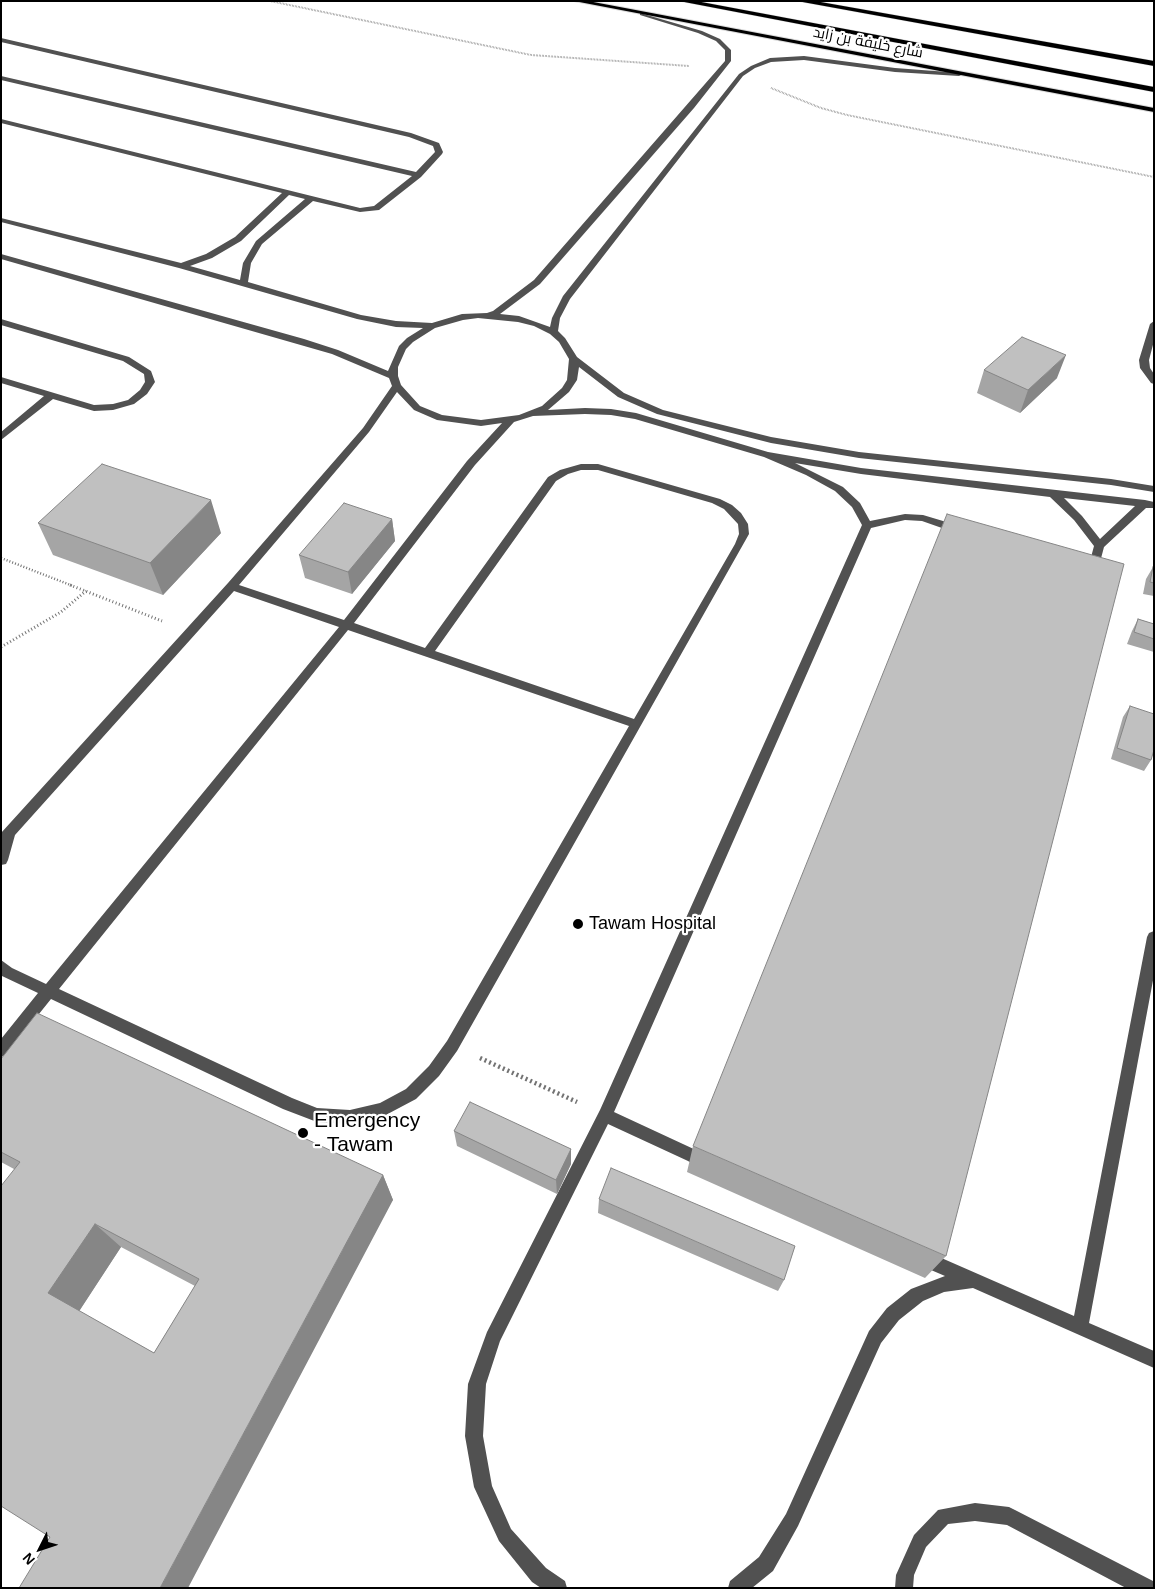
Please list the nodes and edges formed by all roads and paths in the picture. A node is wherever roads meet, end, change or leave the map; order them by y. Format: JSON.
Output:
{"nodes":[{"id":1,"x":270,"y":1,"type":"edge"},
{"id":2,"x":577,"y":1,"type":"edge"},
{"id":3,"x":683,"y":1,"type":"edge"},
{"id":4,"x":801,"y":1,"type":"edge"},
{"id":5,"x":642,"y":14,"type":"junction"},
{"id":6,"x":1,"y":40,"type":"edge"},
{"id":7,"x":11,"y":43,"type":"junction"},
{"id":8,"x":1,"y":48,"type":"edge"},
{"id":9,"x":1154,"y":64,"type":"edge"},
{"id":10,"x":720,"y":71,"type":"junction"},
{"id":11,"x":959,"y":74,"type":"junction"},
{"id":12,"x":741,"y":76,"type":"junction"},
{"id":13,"x":1,"y":78,"type":"edge"},
{"id":14,"x":1154,"y":90,"type":"edge"},
{"id":15,"x":1154,"y":110,"type":"edge"},
{"id":16,"x":1,"y":121,"type":"edge"},
{"id":17,"x":418,"y":175,"type":"junction"},
{"id":18,"x":1154,"y":177,"type":"edge"},
{"id":19,"x":287,"y":192,"type":"junction"},
{"id":20,"x":311,"y":198,"type":"junction"},
{"id":21,"x":1,"y":220,"type":"edge"},
{"id":22,"x":1,"y":256,"type":"edge"},
{"id":23,"x":182,"y":266,"type":"junction"},
{"id":24,"x":244,"y":283,"type":"junction"},
{"id":25,"x":478,"y":315,"type":"junction"},
{"id":26,"x":1,"y":322,"type":"edge"},
{"id":27,"x":1154,"y":324,"type":"edge"},
{"id":28,"x":432,"y":326,"type":"junction"},
{"id":29,"x":553,"y":332,"type":"junction"},
{"id":30,"x":1152,"y":335,"type":"edge"},
{"id":31,"x":574,"y":359,"type":"junction"},
{"id":32,"x":1,"y":380,"type":"edge"},
{"id":33,"x":395,"y":381,"type":"junction"},
{"id":34,"x":1154,"y":381,"type":"edge"},
{"id":35,"x":50,"y":396,"type":"junction"},
{"id":36,"x":530,"y":414,"type":"junction"},
{"id":37,"x":510,"y":420,"type":"junction"},
{"id":38,"x":1,"y":438,"type":"edge"},
{"id":39,"x":768,"y":455,"type":"junction"},
{"id":40,"x":1154,"y":489,"type":"edge"},
{"id":41,"x":1052,"y":493,"type":"junction"},
{"id":42,"x":1149,"y":504,"type":"edge"},
{"id":43,"x":867,"y":524,"type":"junction"},
{"id":44,"x":972,"y":536,"type":"edge"},
{"id":45,"x":1100,"y":546,"type":"junction"},
{"id":46,"x":1,"y":558,"type":"edge"},
{"id":47,"x":1080,"y":566,"type":"edge"},
{"id":48,"x":232,"y":586,"type":"junction"},
{"id":49,"x":86,"y":591,"type":"junction"},
{"id":50,"x":347,"y":624,"type":"junction"},
{"id":51,"x":191,"y":632,"type":"junction"},
{"id":52,"x":1,"y":648,"type":"edge"},
{"id":53,"x":428,"y":652,"type":"junction"},
{"id":54,"x":636,"y":724,"type":"junction"},
{"id":55,"x":5,"y":837,"type":"edge"},
{"id":56,"x":1,"y":860,"type":"edge"},
{"id":57,"x":1154,"y":937,"type":"edge"},
{"id":58,"x":1,"y":966,"type":"edge"},
{"id":59,"x":49,"y":991,"type":"junction"},
{"id":60,"x":452,"y":1046,"type":"junction"},
{"id":61,"x":1,"y":1050,"type":"edge"},
{"id":62,"x":605,"y":1115,"type":"junction"},
{"id":63,"x":693,"y":1156,"type":"dead end"},
{"id":64,"x":930,"y":1261,"type":"edge"},
{"id":65,"x":973,"y":1280,"type":"junction"},
{"id":66,"x":1080,"y":1327,"type":"junction"},
{"id":67,"x":1154,"y":1360,"type":"edge"},
{"id":68,"x":558,"y":1588,"type":"edge"},
{"id":69,"x":738,"y":1588,"type":"edge"},
{"id":70,"x":904,"y":1588,"type":"edge"},
{"id":71,"x":1146,"y":1588,"type":"edge"}],
"edges":[{"from":1,"to":10,"type":"path"},
{"from":2,"to":5,"type":"main road","name":"شارع خليفة بن زايد"},
{"from":3,"to":14,"type":"highway","name":"شارع خليفة بن زايد"},
{"from":4,"to":9,"type":"highway","name":"شارع خليفة بن زايد"},
{"from":5,"to":10,"type":"street"},
{"from":5,"to":11,"type":"main road","name":"شارع خليفة بن زايد"},
{"from":6,"to":7,"type":"street"},
{"from":7,"to":8,"type":"street"},
{"from":7,"to":17,"type":"street"},
{"from":10,"to":25,"type":"street"},
{"from":11,"to":12,"type":"street"},
{"from":11,"to":15,"type":"main road","name":"شارع خليفة بن زايد"},
{"from":12,"to":18,"type":"path"},
{"from":12,"to":29,"type":"street"},
{"from":13,"to":17,"type":"street"},
{"from":16,"to":19,"type":"street"},
{"from":17,"to":20,"type":"street"},
{"from":19,"to":20,"type":"street"},
{"from":19,"to":23,"type":"street"},
{"from":20,"to":24,"type":"street"},
{"from":21,"to":23,"type":"street"},
{"from":22,"to":33,"type":"street"},
{"from":23,"to":24,"type":"street"},
{"from":24,"to":28,"type":"street"},
{"from":25,"to":28,"type":"street"},
{"from":25,"to":29,"type":"street"},
{"from":26,"to":35,"type":"street"},
{"from":27,"to":30,"type":"street"},
{"from":28,"to":33,"type":"street"},
{"from":29,"to":31,"type":"street"},
{"from":30,"to":34,"type":"street"},
{"from":31,"to":36,"type":"street"},
{"from":31,"to":40,"type":"street"},
{"from":32,"to":35,"type":"street"},
{"from":33,"to":37,"type":"street"},
{"from":33,"to":48,"type":"street"},
{"from":35,"to":38,"type":"street"},
{"from":36,"to":37,"type":"street"},
{"from":36,"to":39,"type":"street"},
{"from":37,"to":50,"type":"street"},
{"from":39,"to":41,"type":"street"},
{"from":39,"to":43,"type":"street"},
{"from":41,"to":42,"type":"street"},
{"from":41,"to":45,"type":"street"},
{"from":42,"to":45,"type":"street"},
{"from":43,"to":44,"type":"street"},
{"from":43,"to":62,"type":"street"},
{"from":45,"to":47,"type":"street"},
{"from":46,"to":49,"type":"path"},
{"from":48,"to":50,"type":"street"},
{"from":48,"to":51,"type":"street"},
{"from":49,"to":51,"type":"path"},
{"from":49,"to":52,"type":"path"},
{"from":50,"to":53,"type":"street"},
{"from":50,"to":59,"type":"street"},
{"from":51,"to":55,"type":"street"},
{"from":53,"to":54,"type":"street"},
{"from":53,"to":54,"type":"street"},
{"from":54,"to":60,"type":"street"},
{"from":55,"to":56,"type":"street"},
{"from":57,"to":66,"type":"street"},
{"from":58,"to":59,"type":"street"},
{"from":59,"to":60,"type":"street"},
{"from":59,"to":61,"type":"street"},
{"from":60,"to":62,"type":"path"},
{"from":62,"to":63,"type":"street"},
{"from":62,"to":68,"type":"street"},
{"from":64,"to":65,"type":"street"},
{"from":65,"to":66,"type":"street"},
{"from":65,"to":69,"type":"street"},
{"from":66,"to":67,"type":"street"},
{"from":70,"to":71,"type":"street"}]}
